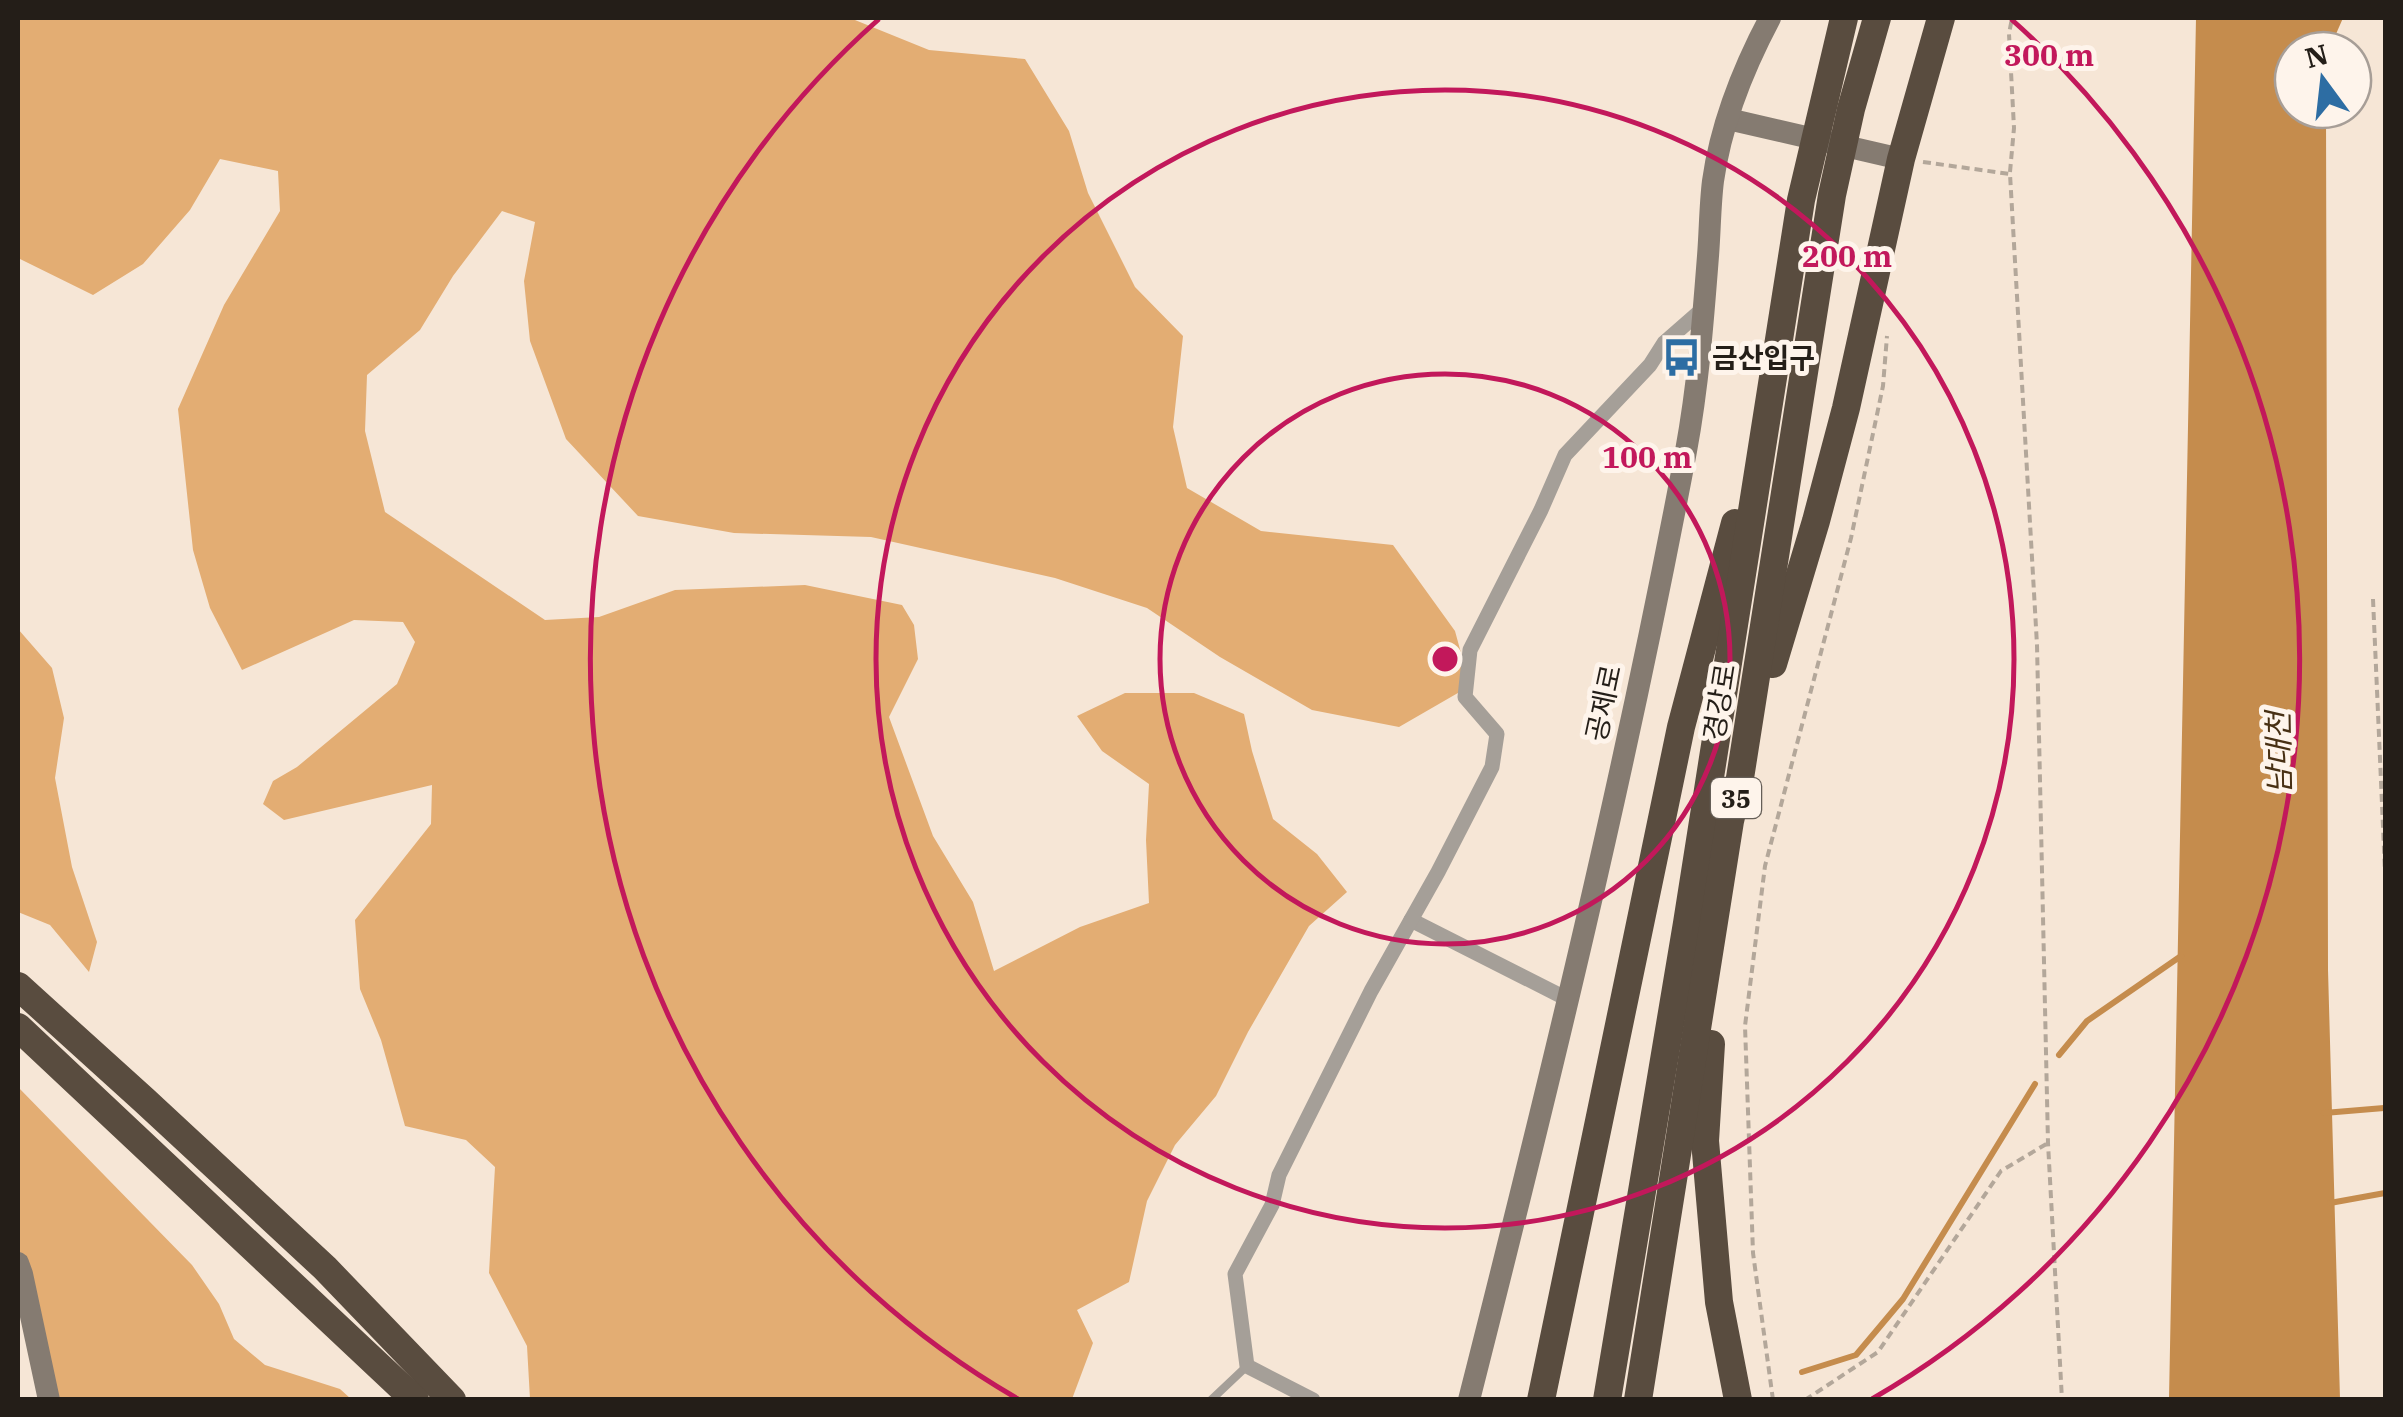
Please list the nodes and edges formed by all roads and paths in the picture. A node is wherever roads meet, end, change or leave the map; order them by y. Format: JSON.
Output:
{"nodes":[{"id":1,"x":1770,"y":18,"type":"edge"},
{"id":2,"x":1844,"y":18,"type":"edge"},
{"id":3,"x":1877,"y":18,"type":"edge"},
{"id":4,"x":1941,"y":18,"type":"edge"},
{"id":5,"x":2012,"y":18,"type":"edge"},
{"id":6,"x":1728,"y":119,"type":"junction"},
{"id":7,"x":1901,"y":159,"type":"junction"},
{"id":8,"x":2010,"y":174,"type":"junction"},
{"id":9,"x":1704,"y":308,"type":"junction"},
{"id":10,"x":1888,"y":330,"type":"dead end"},
{"id":11,"x":1774,"y":371,"type":"junction"},
{"id":12,"x":2373,"y":599,"type":"dead end"},
{"id":13,"x":1740,"y":778,"type":"junction"},
{"id":14,"x":1730,"y":821,"type":"junction"},
{"id":15,"x":2386,"y":895,"type":"edge"},
{"id":16,"x":1411,"y":920,"type":"junction"},
{"id":17,"x":18,"y":986,"type":"edge"},
{"id":18,"x":1569,"y":1000,"type":"junction"},
{"id":19,"x":18,"y":1027,"type":"edge"},
{"id":20,"x":2048,"y":1143,"type":"junction"},
{"id":21,"x":18,"y":1263,"type":"edge"},
{"id":22,"x":1247,"y":1366,"type":"junction"},
{"id":23,"x":49,"y":1400,"type":"edge"},
{"id":24,"x":415,"y":1400,"type":"edge"},
{"id":25,"x":452,"y":1400,"type":"edge"},
{"id":26,"x":1210,"y":1400,"type":"edge"},
{"id":27,"x":1314,"y":1400,"type":"edge"},
{"id":28,"x":1470,"y":1400,"type":"edge"},
{"id":29,"x":1541,"y":1400,"type":"edge"},
{"id":30,"x":1608,"y":1400,"type":"edge"},
{"id":31,"x":1638,"y":1400,"type":"edge"},
{"id":32,"x":1738,"y":1400,"type":"edge"},
{"id":33,"x":1773,"y":1400,"type":"edge"},
{"id":34,"x":1805,"y":1400,"type":"edge"},
{"id":35,"x":2062,"y":1400,"type":"edge"}],
"edges":[{"from":1,"to":6,"type":"street","name":"공제로"},
{"from":2,"to":11,"type":"highway","name":"경강로"},
{"from":3,"to":13,"type":"highway","name":"경강로","number":"35"},
{"from":4,"to":7,"type":"highway"},
{"from":5,"to":8,"type":"path"},
{"from":6,"to":7,"type":"street"},
{"from":6,"to":9,"type":"street","name":"공제로"},
{"from":7,"to":8,"type":"path"},
{"from":7,"to":13,"type":"highway"},
{"from":8,"to":20,"type":"path"},
{"from":9,"to":16,"type":"street"},
{"from":9,"to":18,"type":"street","name":"공제로"},
{"from":10,"to":33,"type":"path"},
{"from":11,"to":29,"type":"highway"},
{"from":11,"to":30,"type":"highway","name":"경강로"},
{"from":12,"to":15,"type":"path"},
{"from":13,"to":14,"type":"highway","name":"경강로","number":"35"},
{"from":14,"to":31,"type":"highway","name":"경강로","number":"35"},
{"from":14,"to":32,"type":"highway"},
{"from":16,"to":18,"type":"street"},
{"from":16,"to":22,"type":"street"},
{"from":17,"to":25,"type":"highway"},
{"from":18,"to":28,"type":"street","name":"공제로"},
{"from":19,"to":24,"type":"highway"},
{"from":20,"to":34,"type":"path"},
{"from":20,"to":35,"type":"path"},
{"from":21,"to":23,"type":"street"},
{"from":22,"to":26,"type":"lane"},
{"from":22,"to":27,"type":"street"}]}
